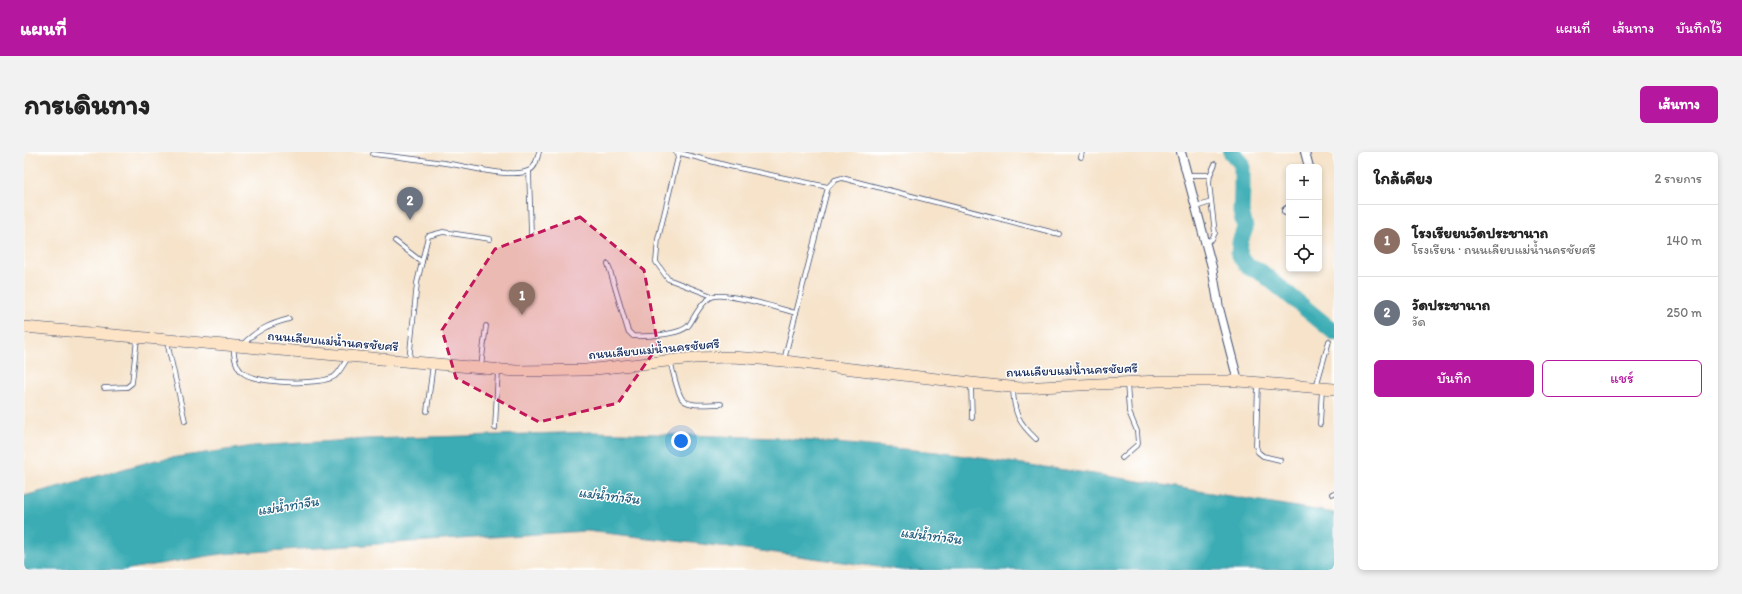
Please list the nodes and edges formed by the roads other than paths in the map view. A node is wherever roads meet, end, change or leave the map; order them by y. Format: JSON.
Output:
{"nodes":[{"id":1,"x":539,"y":152,"type":"edge"},
{"id":2,"x":677,"y":152,"type":"edge"},
{"id":3,"x":1082,"y":152,"type":"edge"},
{"id":4,"x":1181,"y":152,"type":"edge"},
{"id":5,"x":1304,"y":152,"type":"edge"},
{"id":6,"x":373,"y":154,"type":"dead end"},
{"id":7,"x":1081,"y":158,"type":"dead end"},
{"id":8,"x":1215,"y":164,"type":"dead end"},
{"id":9,"x":1308,"y":164,"type":"edge"},
{"id":10,"x":529,"y":171,"type":"junction"},
{"id":11,"x":1186,"y":175,"type":"junction"},
{"id":12,"x":1210,"y":175,"type":"junction"},
{"id":13,"x":828,"y":187,"type":"junction"},
{"id":14,"x":1211,"y":202,"type":"junction"},
{"id":15,"x":1195,"y":208,"type":"junction"},
{"id":16,"x":531,"y":234,"type":"dead end"},
{"id":17,"x":1059,"y":234,"type":"dead end"},
{"id":18,"x":490,"y":239,"type":"dead end"},
{"id":19,"x":395,"y":241,"type":"dead end"},
{"id":20,"x":1205,"y":243,"type":"junction"},
{"id":21,"x":422,"y":262,"type":"junction"},
{"id":22,"x":608,"y":264,"type":"dead end"},
{"id":23,"x":712,"y":296,"type":"junction"},
{"id":24,"x":796,"y":313,"type":"junction"},
{"id":25,"x":289,"y":319,"type":"dead end"},
{"id":26,"x":486,"y":326,"type":"dead end"},
{"id":27,"x":24,"y":327,"type":"edge"},
{"id":28,"x":137,"y":338,"type":"junction"},
{"id":29,"x":166,"y":340,"type":"junction"},
{"id":30,"x":1329,"y":341,"type":"dead end"},
{"id":31,"x":237,"y":347,"type":"junction"},
{"id":32,"x":349,"y":356,"type":"junction"},
{"id":33,"x":670,"y":360,"type":"junction"},
{"id":34,"x":784,"y":361,"type":"junction"},
{"id":35,"x":409,"y":362,"type":"junction"},
{"id":36,"x":433,"y":364,"type":"junction"},
{"id":37,"x":481,"y":368,"type":"junction"},
{"id":38,"x":498,"y":370,"type":"junction"},
{"id":39,"x":1127,"y":382,"type":"junction"},
{"id":40,"x":1238,"y":382,"type":"junction"},
{"id":41,"x":971,"y":383,"type":"junction"},
{"id":42,"x":1258,"y":383,"type":"junction"},
{"id":43,"x":1013,"y":387,"type":"junction"},
{"id":44,"x":1319,"y":387,"type":"junction"},
{"id":45,"x":104,"y":388,"type":"dead end"},
{"id":46,"x":1334,"y":388,"type":"edge"},
{"id":47,"x":720,"y":404,"type":"dead end"},
{"id":48,"x":428,"y":411,"type":"dead end"},
{"id":49,"x":972,"y":418,"type":"dead end"},
{"id":50,"x":185,"y":421,"type":"dead end"},
{"id":51,"x":1320,"y":424,"type":"dead end"},
{"id":52,"x":495,"y":428,"type":"dead end"},
{"id":53,"x":1036,"y":439,"type":"dead end"},
{"id":54,"x":1122,"y":458,"type":"dead end"},
{"id":55,"x":1280,"y":460,"type":"dead end"}],
"edges":[{"from":1,"to":10,"type":"lane"},
{"from":2,"to":13,"type":"lane"},
{"from":2,"to":23,"type":"lane"},
{"from":3,"to":7,"type":"lane"},
{"from":4,"to":11,"type":"street"},
{"from":5,"to":9,"type":"street"},
{"from":6,"to":10,"type":"lane"},
{"from":8,"to":12,"type":"lane"},
{"from":10,"to":16,"type":"lane"},
{"from":11,"to":12,"type":"lane"},
{"from":11,"to":15,"type":"street"},
{"from":12,"to":14,"type":"lane"},
{"from":13,"to":17,"type":"lane"},
{"from":13,"to":24,"type":"lane"},
{"from":14,"to":15,"type":"lane"},
{"from":14,"to":20,"type":"lane"},
{"from":15,"to":20,"type":"street"},
{"from":18,"to":21,"type":"lane"},
{"from":19,"to":21,"type":"lane"},
{"from":20,"to":40,"type":"street"},
{"from":21,"to":35,"type":"lane"},
{"from":22,"to":23,"type":"lane"},
{"from":23,"to":24,"type":"lane"},
{"from":24,"to":34,"type":"lane"},
{"from":25,"to":31,"type":"lane"},
{"from":26,"to":37,"type":"lane"},
{"from":27,"to":28,"type":"main road","name":"ถนนเลียบแม่น้ำนครชัยศรี"},
{"from":28,"to":29,"type":"main road","name":"ถนนเลียบแม่น้ำนครชัยศรี"},
{"from":28,"to":45,"type":"lane"},
{"from":29,"to":31,"type":"main road","name":"ถนนเลียบแม่น้ำนครชัยศรี"},
{"from":29,"to":50,"type":"lane"},
{"from":30,"to":44,"type":"lane"},
{"from":31,"to":32,"type":"main road","name":"ถนนเลียบแม่น้ำนครชัยศรี"},
{"from":31,"to":32,"type":"lane"},
{"from":32,"to":35,"type":"main road","name":"ถนนเลียบแม่น้ำนครชัยศรี"},
{"from":33,"to":34,"type":"main road","name":"ถนนเลียบแม่น้ำนครชัยศรี"},
{"from":33,"to":38,"type":"main road","name":"ถนนเลียบแม่น้ำนครชัยศรี"},
{"from":33,"to":47,"type":"lane"},
{"from":34,"to":41,"type":"main road","name":"ถนนเลียบแม่น้ำนครชัยศรี"},
{"from":35,"to":36,"type":"main road","name":"ถนนเลียบแม่น้ำนครชัยศรี"},
{"from":36,"to":37,"type":"main road","name":"ถนนเลียบแม่น้ำนครชัยศรี"},
{"from":36,"to":48,"type":"lane"},
{"from":37,"to":38,"type":"main road","name":"ถนนเลียบแม่น้ำนครชัยศรี"},
{"from":38,"to":52,"type":"lane"},
{"from":39,"to":40,"type":"main road","name":"ถนนเลียบแม่น้ำนครชัยศรี"},
{"from":39,"to":43,"type":"main road","name":"ถนนเลียบแม่น้ำนครชัยศรี"},
{"from":39,"to":54,"type":"lane"},
{"from":40,"to":42,"type":"main road","name":"ถนนเลียบแม่น้ำนครชัยศรี"},
{"from":41,"to":43,"type":"main road","name":"ถนนเลียบแม่น้ำนครชัยศรี"},
{"from":41,"to":49,"type":"lane"},
{"from":42,"to":44,"type":"main road","name":"ถนนเลียบแม่น้ำนครชัยศรี"},
{"from":42,"to":55,"type":"lane"},
{"from":43,"to":53,"type":"lane"},
{"from":44,"to":46,"type":"main road","name":"ถนนเลียบแม่น้ำนครชัยศรี"},
{"from":44,"to":51,"type":"lane"}]}
